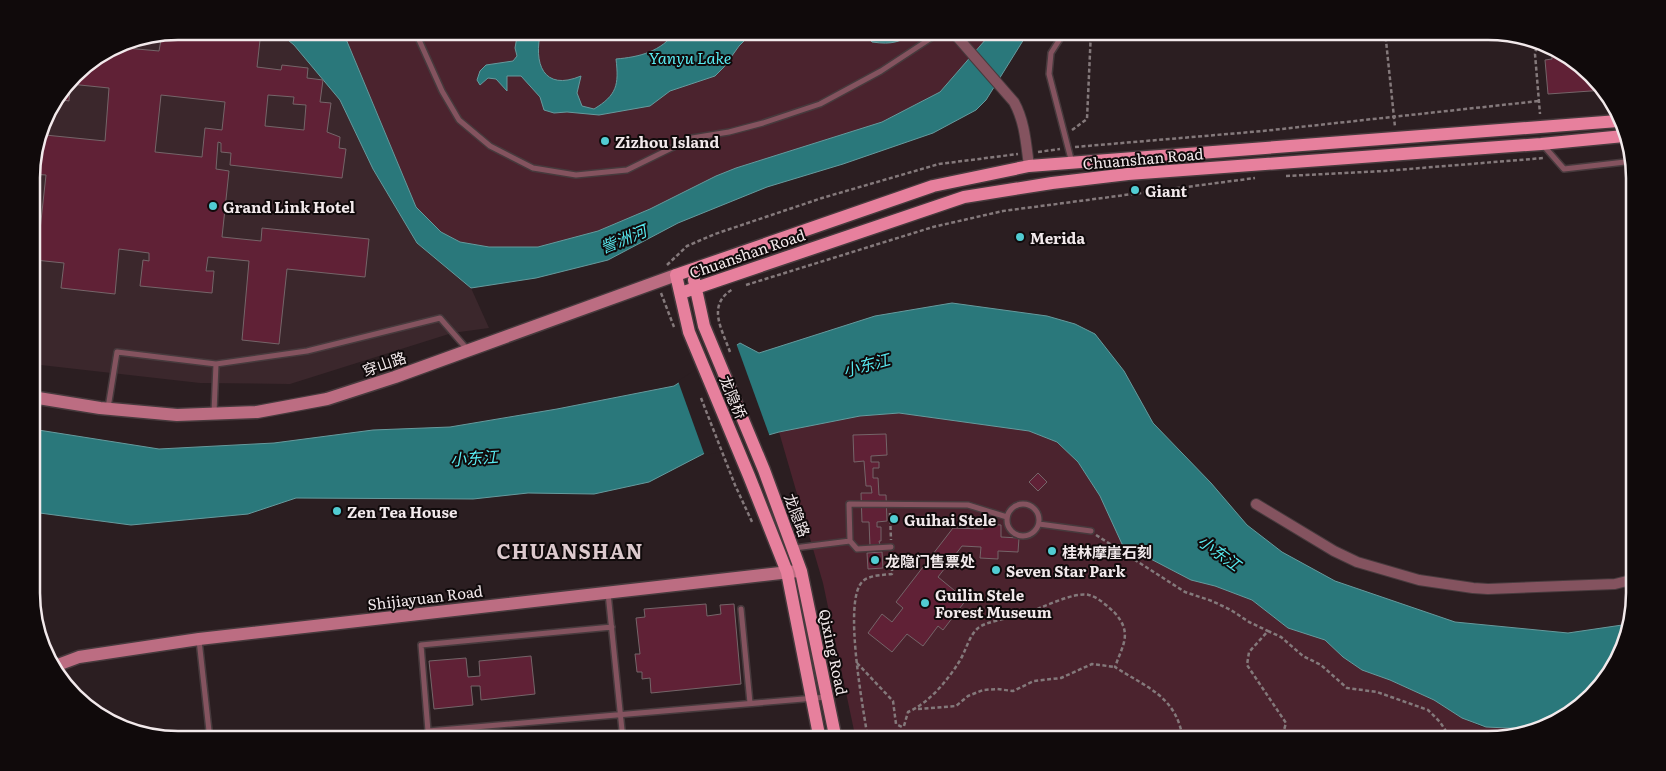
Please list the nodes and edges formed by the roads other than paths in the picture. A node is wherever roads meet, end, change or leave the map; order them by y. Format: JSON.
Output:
{"nodes":[{"id":1,"x":419,"y":40,"type":"edge"},
{"id":2,"x":928,"y":40,"type":"edge"},
{"id":3,"x":961,"y":40,"type":"edge"},
{"id":4,"x":1059,"y":40,"type":"edge"},
{"id":5,"x":1613,"y":121,"type":"edge"},
{"id":6,"x":1619,"y":136,"type":"edge"},
{"id":7,"x":1541,"y":144,"type":"junction"},
{"id":8,"x":1072,"y":163,"type":"junction"},
{"id":9,"x":1625,"y":163,"type":"edge"},
{"id":10,"x":1029,"y":166,"type":"junction"},
{"id":11,"x":691,"y":271,"type":"junction"},
{"id":12,"x":676,"y":275,"type":"junction"},
{"id":13,"x":696,"y":287,"type":"junction"},
{"id":14,"x":681,"y":293,"type":"junction"},
{"id":15,"x":468,"y":351,"type":"junction"},
{"id":16,"x":216,"y":364,"type":"junction"},
{"id":17,"x":40,"y":398,"type":"edge"},
{"id":18,"x":108,"y":408,"type":"junction"},
{"id":19,"x":214,"y":414,"type":"junction"},
{"id":20,"x":764,"y":470,"type":"joint"},
{"id":21,"x":749,"y":476,"type":"joint"},
{"id":22,"x":1256,"y":504,"type":"dead end"},
{"id":23,"x":1007,"y":517,"type":"junction"},
{"id":24,"x":1039,"y":524,"type":"junction"},
{"id":25,"x":1091,"y":531,"type":"road end"},
{"id":26,"x":850,"y":541,"type":"junction"},
{"id":27,"x":793,"y":548,"type":"junction"},
{"id":28,"x":891,"y":548,"type":"road end"},
{"id":29,"x":801,"y":571,"type":"junction"},
{"id":30,"x":787,"y":572,"type":"junction"},
{"id":31,"x":1626,"y":582,"type":"edge"},
{"id":32,"x":608,"y":593,"type":"junction"},
{"id":33,"x":741,"y":609,"type":"dead end"},
{"id":34,"x":612,"y":627,"type":"junction"},
{"id":35,"x":199,"y":640,"type":"junction"},
{"id":36,"x":60,"y":664,"type":"edge"},
{"id":37,"x":827,"y":697,"type":"junction"},
{"id":38,"x":812,"y":698,"type":"junction"},
{"id":39,"x":750,"y":703,"type":"junction"},
{"id":40,"x":621,"y":714,"type":"junction"},
{"id":41,"x":209,"y":731,"type":"edge"},
{"id":42,"x":428,"y":731,"type":"joint"},
{"id":43,"x":622,"y":731,"type":"edge"},
{"id":44,"x":818,"y":731,"type":"edge"},
{"id":45,"x":834,"y":731,"type":"edge"}],
"edges":[{"from":1,"to":2,"type":"lane"},
{"from":3,"to":10,"type":"street"},
{"from":4,"to":8,"type":"lane"},
{"from":5,"to":8,"type":"main road","name":"Chuanshan Road"},
{"from":6,"to":7,"type":"main road","name":"Chuanshan Road"},
{"from":7,"to":9,"type":"lane"},
{"from":7,"to":13,"type":"main road","name":"Chuanshan Road"},
{"from":8,"to":10,"type":"main road","name":"Chuanshan Road"},
{"from":10,"to":11,"type":"main road","name":"Chuanshan Road"},
{"from":11,"to":12,"type":"main road","name":"Chuanshan Road"},
{"from":11,"to":13,"type":"main road"},
{"from":12,"to":14,"type":"main road"},
{"from":12,"to":15,"type":"street","name":"穿山路"},
{"from":13,"to":14,"type":"main road","name":"Chuanshan Road"},
{"from":13,"to":20,"type":"main road","name":"龙隐桥"},
{"from":14,"to":21,"type":"main road","name":"龙隐桥"},
{"from":15,"to":16,"type":"lane"},
{"from":15,"to":19,"type":"street","name":"穿山路"},
{"from":16,"to":18,"type":"lane"},
{"from":16,"to":19,"type":"lane"},
{"from":17,"to":18,"type":"street","name":"穿山路"},
{"from":18,"to":19,"type":"street","name":"穿山路"},
{"from":20,"to":27,"type":"main road","name":"龙隐路"},
{"from":21,"to":30,"type":"main road","name":"龙隐路"},
{"from":22,"to":31,"type":"street"},
{"from":23,"to":24,"type":"lane"},
{"from":23,"to":24,"type":"lane"},
{"from":23,"to":26,"type":"lane"},
{"from":24,"to":25,"type":"lane"},
{"from":26,"to":27,"type":"lane"},
{"from":26,"to":28,"type":"lane"},
{"from":27,"to":29,"type":"main road","name":"龙隐路"},
{"from":29,"to":30,"type":"street","name":"Shijiayuan Road"},
{"from":29,"to":37,"type":"main road","name":"Qixing Road"},
{"from":30,"to":32,"type":"street","name":"Shijiayuan Road"},
{"from":30,"to":38,"type":"main road","name":"龙隐路"},
{"from":32,"to":34,"type":"lane"},
{"from":32,"to":35,"type":"street","name":"Shijiayuan Road"},
{"from":33,"to":39,"type":"lane"},
{"from":34,"to":40,"type":"lane"},
{"from":34,"to":42,"type":"lane"},
{"from":35,"to":36,"type":"street","name":"Shijiayuan Road"},
{"from":35,"to":41,"type":"lane"},
{"from":37,"to":38,"type":"lane"},
{"from":37,"to":45,"type":"main road","name":"Qixing Road"},
{"from":38,"to":39,"type":"lane"},
{"from":38,"to":44,"type":"main road","name":"龙隐路"},
{"from":39,"to":40,"type":"lane"},
{"from":40,"to":42,"type":"lane"},
{"from":40,"to":43,"type":"lane"}]}
